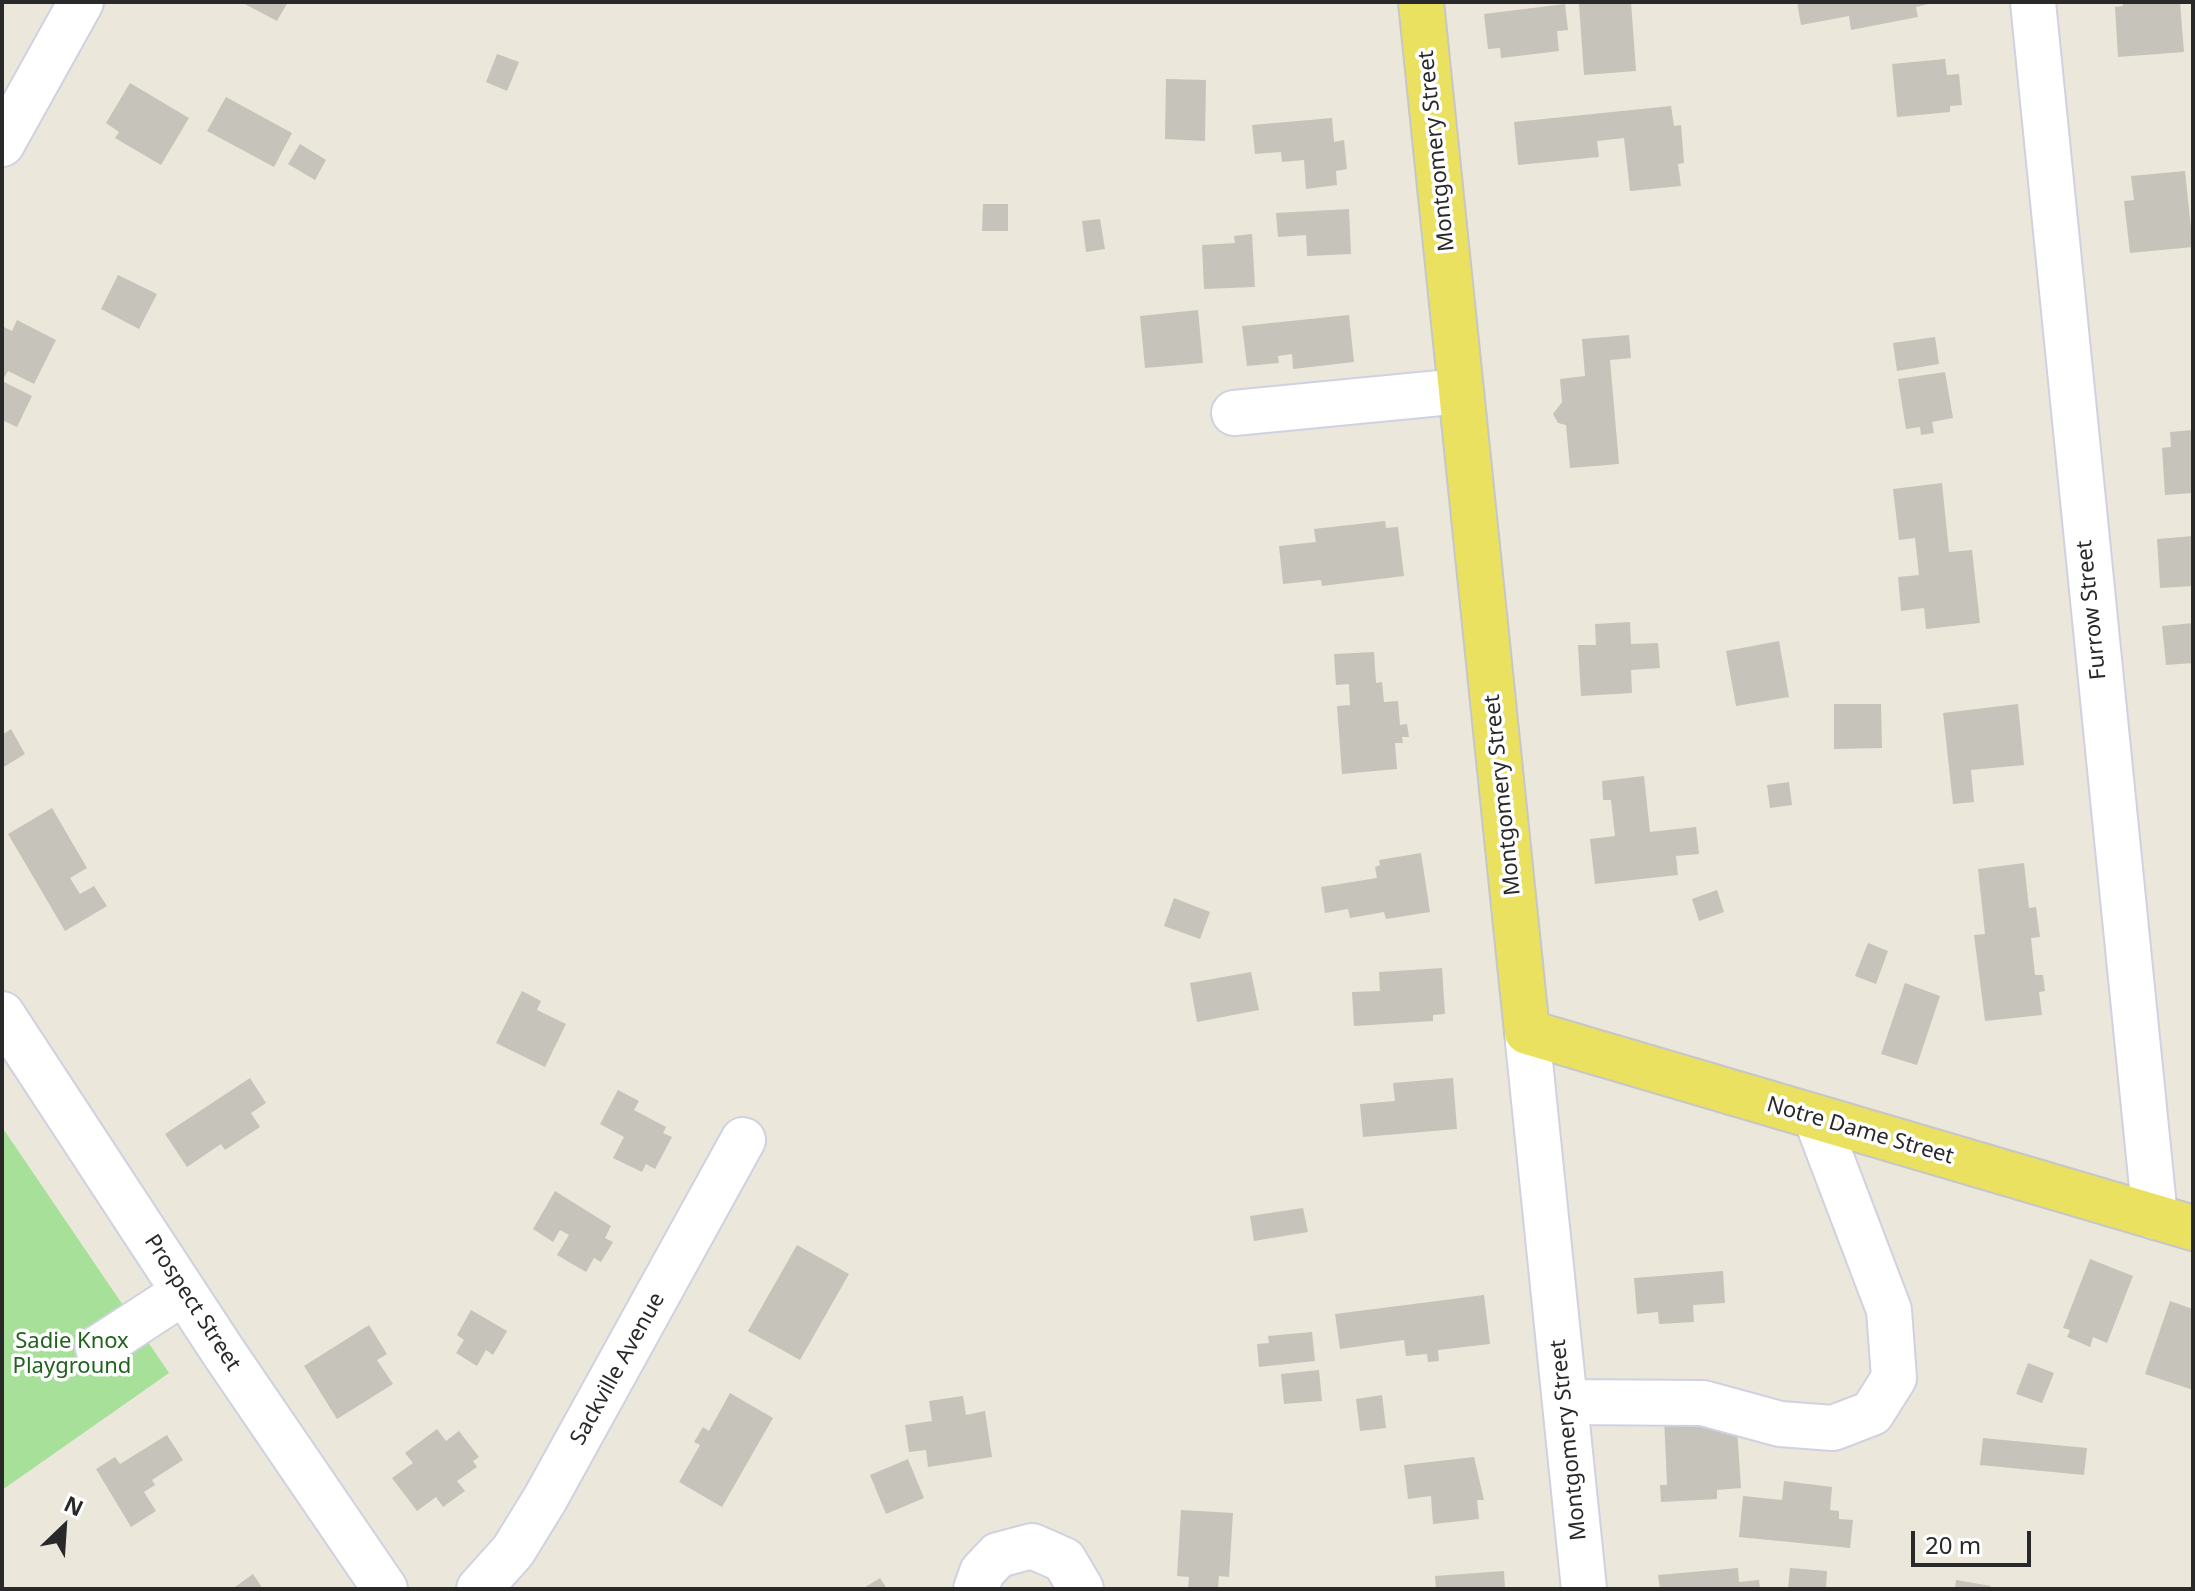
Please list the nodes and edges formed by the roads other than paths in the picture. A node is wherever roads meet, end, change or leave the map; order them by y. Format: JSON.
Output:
{"nodes":[{"id":1,"x":81,"y":2,"type":"edge"},
{"id":2,"x":1421,"y":2,"type":"edge"},
{"id":3,"x":2033,"y":2,"type":"edge"},
{"id":4,"x":2,"y":144,"type":"edge"},
{"id":5,"x":1461,"y":391,"type":"junction"},
{"id":6,"x":1234,"y":413,"type":"dead end"},
{"id":7,"x":1527,"y":1032,"type":"junction"},
{"id":8,"x":9,"y":1040,"type":"edge"},
{"id":9,"x":1816,"y":1118,"type":"junction"},
{"id":10,"x":743,"y":1140,"type":"dead end"},
{"id":11,"x":2174,"y":1222,"type":"edge"},
{"id":12,"x":184,"y":1292,"type":"junction"},
{"id":13,"x":98,"y":1348,"type":"dead end"},
{"id":14,"x":1565,"y":1402,"type":"junction"},
{"id":15,"x":385,"y":1589,"type":"edge"},
{"id":16,"x":479,"y":1589,"type":"edge"},
{"id":17,"x":976,"y":1589,"type":"edge"},
{"id":18,"x":1081,"y":1589,"type":"edge"},
{"id":19,"x":1584,"y":1589,"type":"edge"}],
"edges":[{"from":1,"to":4,"type":"street"},
{"from":2,"to":5,"type":"main road","name":"Montgomery Street"},
{"from":3,"to":11,"type":"street","name":"Furrow Street"},
{"from":5,"to":6,"type":"street"},
{"from":5,"to":7,"type":"main road","name":"Montgomery Street"},
{"from":7,"to":9,"type":"main road","name":"Notre Dame Street"},
{"from":7,"to":14,"type":"street","name":"Montgomery Street"},
{"from":8,"to":12,"type":"street","name":"Prospect Street"},
{"from":9,"to":11,"type":"main road","name":"Notre Dame Street"},
{"from":9,"to":14,"type":"street"},
{"from":10,"to":16,"type":"street","name":"Sackville Avenue"},
{"from":12,"to":13,"type":"street"},
{"from":12,"to":15,"type":"street","name":"Prospect Street"},
{"from":14,"to":19,"type":"street","name":"Montgomery Street"},
{"from":17,"to":18,"type":"street"}]}
